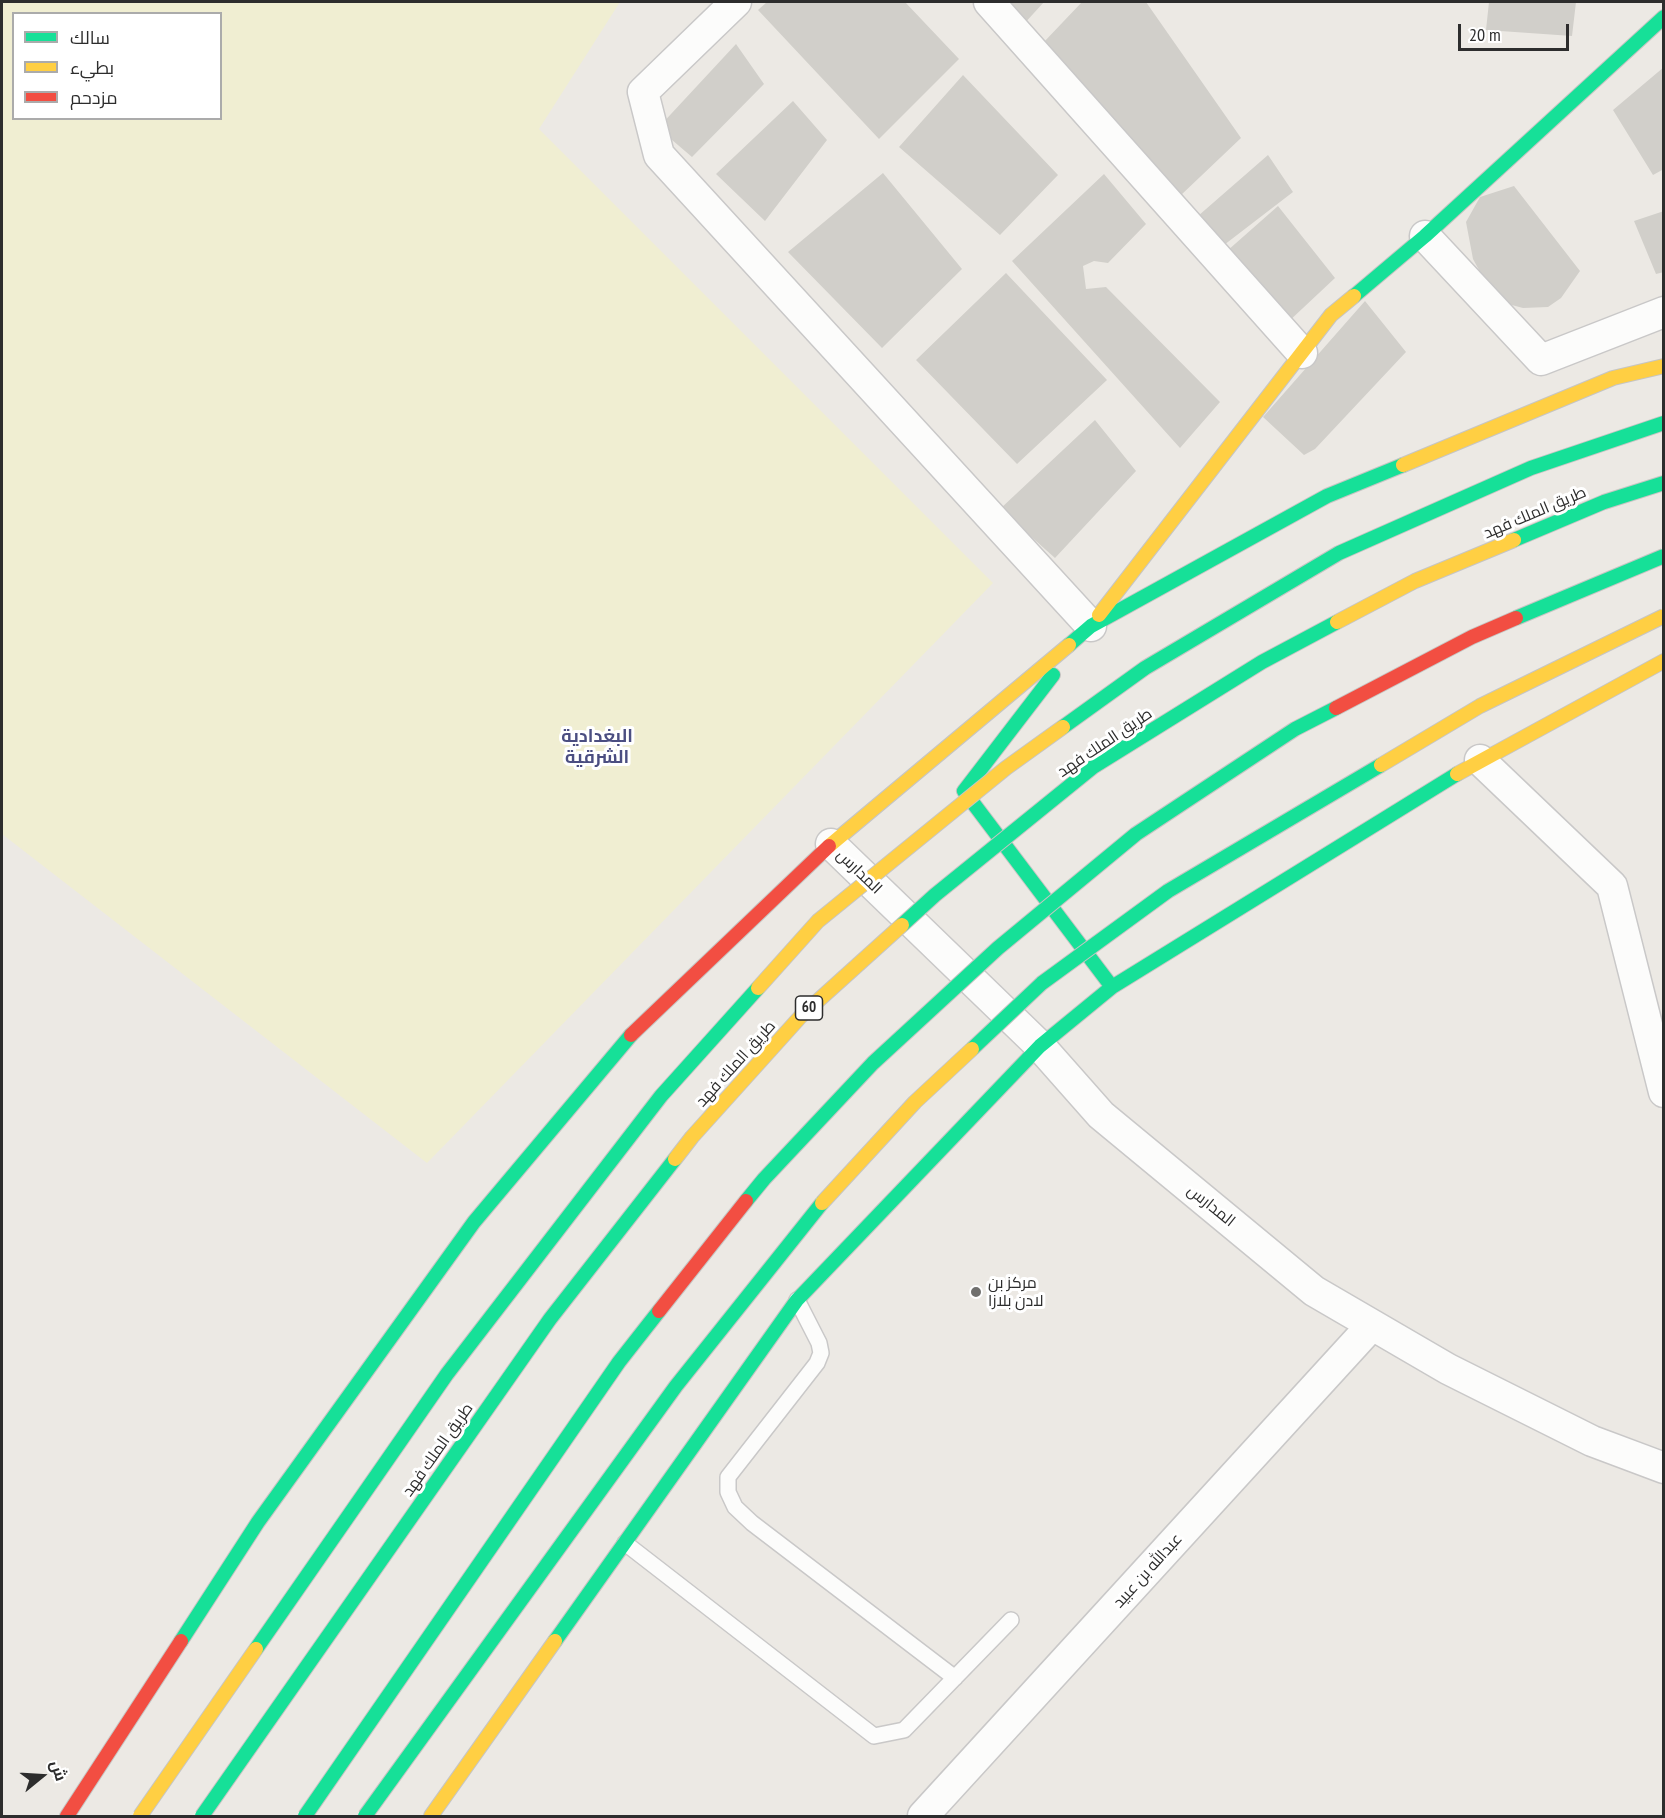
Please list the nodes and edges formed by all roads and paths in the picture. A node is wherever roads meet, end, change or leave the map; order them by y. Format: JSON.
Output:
{"nodes":[{"id":1,"x":736,"y":2,"type":"edge"},
{"id":2,"x":989,"y":2,"type":"edge"},
{"id":3,"x":1664,"y":17,"type":"edge"},
{"id":4,"x":1425,"y":236,"type":"junction"},
{"id":5,"x":1664,"y":312,"type":"edge"},
{"id":6,"x":1302,"y":353,"type":"junction"},
{"id":7,"x":1664,"y":366,"type":"edge"},
{"id":8,"x":1664,"y":423,"type":"edge"},
{"id":9,"x":1664,"y":483,"type":"edge"},
{"id":10,"x":1664,"y":556,"type":"edge"},
{"id":11,"x":1664,"y":616,"type":"edge"},
{"id":12,"x":1091,"y":626,"type":"junction"},
{"id":13,"x":1664,"y":662,"type":"edge"},
{"id":14,"x":1479,"y":760,"type":"junction"},
{"id":15,"x":831,"y":844,"type":"junction"},
{"id":16,"x":1112,"y":987,"type":"junction"},
{"id":17,"x":1040,"y":1046,"type":"junction"},
{"id":18,"x":1664,"y":1092,"type":"edge"},
{"id":19,"x":797,"y":1300,"type":"junction"},
{"id":20,"x":1372,"y":1325,"type":"junction"},
{"id":21,"x":1664,"y":1468,"type":"edge"},
{"id":22,"x":625,"y":1543,"type":"junction"},
{"id":23,"x":1011,"y":1620,"type":"dead end"},
{"id":24,"x":955,"y":1678,"type":"junction"},
{"id":25,"x":67,"y":1816,"type":"edge"},
{"id":26,"x":140,"y":1816,"type":"edge"},
{"id":27,"x":202,"y":1816,"type":"edge"},
{"id":28,"x":305,"y":1816,"type":"edge"},
{"id":29,"x":365,"y":1816,"type":"edge"},
{"id":30,"x":431,"y":1816,"type":"edge"},
{"id":31,"x":923,"y":1816,"type":"edge"}],
"edges":[{"from":1,"to":12,"type":"street"},
{"from":2,"to":6,"type":"street"},
{"from":3,"to":4,"type":"main road"},
{"from":4,"to":5,"type":"street"},
{"from":4,"to":6,"type":"main road"},
{"from":6,"to":12,"type":"main road"},
{"from":7,"to":12,"type":"main road"},
{"from":8,"to":26,"type":"main road","bridge":true},
{"from":9,"to":27,"type":"main road","name":"طريق الملك فهد","number":"60","bridge":true},
{"from":10,"to":28,"type":"main road","bridge":true},
{"from":11,"to":29,"type":"main road","bridge":true},
{"from":12,"to":15,"type":"main road"},
{"from":12,"to":16,"type":"main road"},
{"from":13,"to":14,"type":"main road"},
{"from":14,"to":16,"type":"main road"},
{"from":14,"to":18,"type":"street"},
{"from":15,"to":17,"type":"street","name":"المدارس"},
{"from":15,"to":25,"type":"main road"},
{"from":16,"to":17,"type":"main road"},
{"from":17,"to":19,"type":"main road"},
{"from":17,"to":20,"type":"street","name":"المدارس"},
{"from":19,"to":22,"type":"main road"},
{"from":19,"to":24,"type":"lane"},
{"from":20,"to":21,"type":"street","name":"المدارس"},
{"from":20,"to":31,"type":"street","name":"عبدالله بن عبيد"},
{"from":22,"to":24,"type":"lane"},
{"from":22,"to":30,"type":"main road"},
{"from":23,"to":24,"type":"lane"}]}
